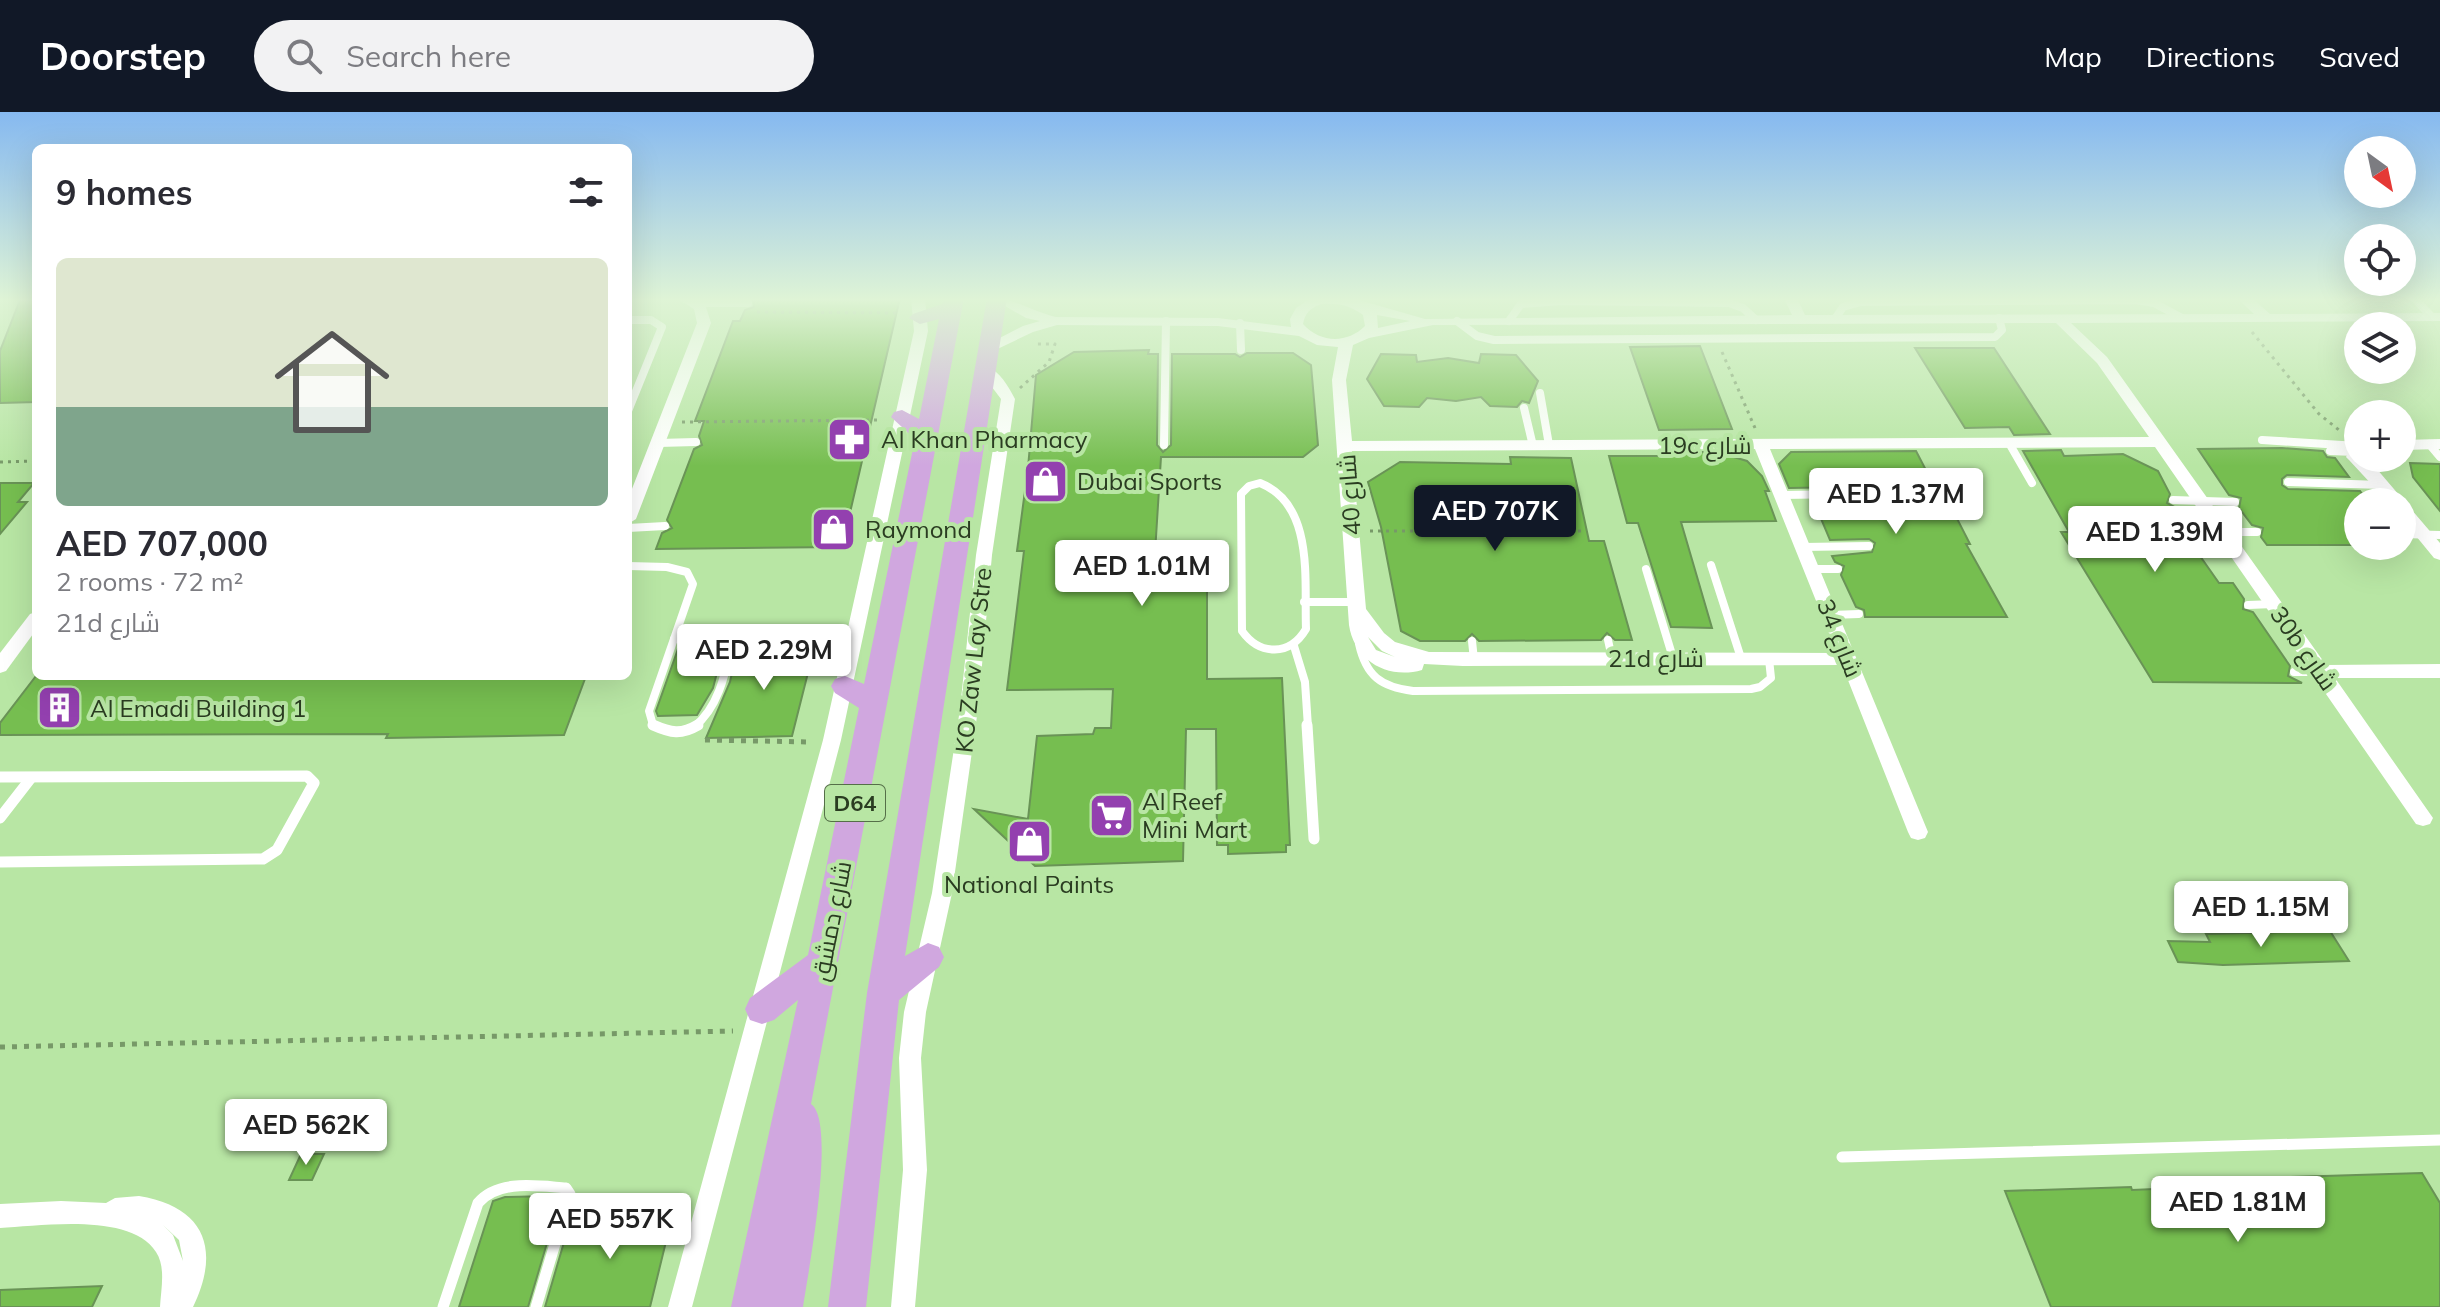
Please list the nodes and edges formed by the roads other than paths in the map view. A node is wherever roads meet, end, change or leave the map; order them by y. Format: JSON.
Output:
{"nodes":[{"id":1,"x":651,"y":354,"type":"edge"},
{"id":2,"x":693,"y":354,"type":"edge"},
{"id":3,"x":916,"y":354,"type":"edge"},
{"id":4,"x":943,"y":354,"type":"edge"},
{"id":5,"x":989,"y":354,"type":"edge"},
{"id":6,"x":995,"y":354,"type":"edge"},
{"id":7,"x":1165,"y":354,"type":"edge"},
{"id":8,"x":1327,"y":354,"type":"edge"},
{"id":9,"x":1344,"y":354,"type":"edge"},
{"id":10,"x":2096,"y":354,"type":"edge"},
{"id":11,"x":2100,"y":354,"type":"edge"},
{"id":12,"x":988,"y":359,"type":"junction"},
{"id":13,"x":2102,"y":360,"type":"junction"},
{"id":14,"x":1339,"y":380,"type":"junction"},
{"id":15,"x":1540,"y":393,"type":"dead end"},
{"id":16,"x":632,"y":401,"type":"edge"},
{"id":17,"x":1524,"y":408,"type":"dead end"},
{"id":18,"x":901,"y":418,"type":"junction"},
{"id":19,"x":927,"y":437,"type":"junction"},
{"id":20,"x":2262,"y":440,"type":"dead end"},
{"id":21,"x":696,"y":442,"type":"dead end"},
{"id":22,"x":2160,"y":442,"type":"junction"},
{"id":23,"x":658,"y":443,"type":"junction"},
{"id":24,"x":2009,"y":443,"type":"junction"},
{"id":25,"x":1761,"y":444,"type":"junction"},
{"id":26,"x":2435,"y":444,"type":"edge"},
{"id":27,"x":1164,"y":445,"type":"dead end"},
{"id":28,"x":1541,"y":445,"type":"junction"},
{"id":29,"x":1346,"y":446,"type":"junction"},
{"id":30,"x":2344,"y":447,"type":"edge"},
{"id":31,"x":2344,"y":449,"type":"edge"},
{"id":32,"x":2330,"y":451,"type":"dead end"},
{"id":33,"x":2440,"y":457,"type":"edge"},
{"id":34,"x":2372,"y":472,"type":"edge"},
{"id":35,"x":2288,"y":482,"type":"dead end"},
{"id":36,"x":2380,"y":482,"type":"junction"},
{"id":37,"x":2032,"y":483,"type":"dead end"},
{"id":38,"x":2385,"y":488,"type":"edge"},
{"id":39,"x":1847,"y":494,"type":"dead end"},
{"id":40,"x":2173,"y":500,"type":"dead end"},
{"id":41,"x":2202,"y":501,"type":"junction"},
{"id":42,"x":1782,"y":502,"type":"junction"},
{"id":43,"x":2235,"y":502,"type":"dead end"},
{"id":44,"x":632,"y":509,"type":"edge"},
{"id":45,"x":2416,"y":521,"type":"edge"},
{"id":46,"x":665,"y":526,"type":"dead end"},
{"id":47,"x":632,"y":528,"type":"edge"},
{"id":48,"x":2224,"y":532,"type":"junction"},
{"id":49,"x":2257,"y":532,"type":"dead end"},
{"id":50,"x":2432,"y":535,"type":"edge"},
{"id":51,"x":1869,"y":546,"type":"dead end"},
{"id":52,"x":1803,"y":547,"type":"junction"},
{"id":53,"x":2440,"y":554,"type":"edge"},
{"id":54,"x":1711,"y":565,"type":"dead end"},
{"id":55,"x":632,"y":566,"type":"edge"},
{"id":56,"x":1646,"y":569,"type":"dead end"},
{"id":57,"x":1812,"y":569,"type":"junction"},
{"id":58,"x":1838,"y":569,"type":"dead end"},
{"id":59,"x":1304,"y":602,"type":"junction"},
{"id":60,"x":2274,"y":604,"type":"junction"},
{"id":61,"x":2248,"y":605,"type":"dead end"},
{"id":62,"x":1357,"y":606,"type":"junction"},
{"id":63,"x":1859,"y":614,"type":"dead end"},
{"id":64,"x":1831,"y":615,"type":"junction"},
{"id":65,"x":32,"y":623,"type":"edge"},
{"id":66,"x":674,"y":639,"type":"junction"},
{"id":67,"x":1472,"y":641,"type":"dead end"},
{"id":68,"x":1359,"y":644,"type":"junction"},
{"id":69,"x":1294,"y":646,"type":"junction"},
{"id":70,"x":1673,"y":658,"type":"junction"},
{"id":71,"x":1741,"y":658,"type":"junction"},
{"id":72,"x":1769,"y":659,"type":"junction"},
{"id":73,"x":1848,"y":659,"type":"junction"},
{"id":74,"x":1469,"y":660,"type":"junction"},
{"id":75,"x":0,"y":666,"type":"edge"},
{"id":76,"x":2440,"y":671,"type":"edge"},
{"id":77,"x":2294,"y":672,"type":"dead end"},
{"id":78,"x":2321,"y":672,"type":"junction"},
{"id":79,"x":845,"y":686,"type":"junction"},
{"id":80,"x":874,"y":704,"type":"junction"},
{"id":81,"x":0,"y":777,"type":"edge"},
{"id":82,"x":31,"y":778,"type":"junction"},
{"id":83,"x":0,"y":818,"type":"edge"},
{"id":84,"x":2423,"y":818,"type":"dead end"},
{"id":85,"x":1918,"y":832,"type":"dead end"},
{"id":86,"x":1314,"y":839,"type":"dead end"},
{"id":87,"x":0,"y":862,"type":"edge"},
{"id":88,"x":928,"y":957,"type":"junction"},
{"id":89,"x":823,"y":962,"type":"junction"},
{"id":90,"x":883,"y":993,"type":"junction"},
{"id":91,"x":759,"y":1020,"type":"junction"},
{"id":92,"x":800,"y":1076,"type":"junction"},
{"id":93,"x":2440,"y":1140,"type":"edge"},
{"id":94,"x":1842,"y":1157,"type":"dead end"},
{"id":95,"x":96,"y":1213,"type":"junction"},
{"id":96,"x":0,"y":1216,"type":"edge"},
{"id":97,"x":172,"y":1307,"type":"edge"},
{"id":98,"x":180,"y":1307,"type":"edge"},
{"id":99,"x":443,"y":1307,"type":"edge"},
{"id":100,"x":536,"y":1307,"type":"edge"},
{"id":101,"x":680,"y":1307,"type":"edge"},
{"id":102,"x":750,"y":1307,"type":"edge"},
{"id":103,"x":784,"y":1307,"type":"edge"},
{"id":104,"x":847,"y":1307,"type":"edge"},
{"id":105,"x":903,"y":1307,"type":"edge"}],
"edges":[{"from":1,"to":16,"type":"lane"},
{"from":2,"to":23,"type":"street"},
{"from":3,"to":18,"type":"street"},
{"from":4,"to":19,"type":"main road","name":"شارع دمشق","number":"D64"},
{"from":5,"to":12,"type":"main road","number":"D64"},
{"from":6,"to":12,"type":"street"},
{"from":7,"to":27,"type":"lane"},
{"from":8,"to":14,"type":"street","name":"شارع 40"},
{"from":9,"to":14,"type":"street","name":"شارع 40"},
{"from":10,"to":13,"type":"street","name":"30b شارع"},
{"from":11,"to":13,"type":"street","name":"30b شارع"},
{"from":12,"to":88,"type":"street","name":"KO Zaw Lay Stre"},
{"from":12,"to":90,"type":"main road","number":"D64"},
{"from":13,"to":22,"type":"street","name":"30b شارع"},
{"from":14,"to":29,"type":"street","name":"شارع 40"},
{"from":15,"to":28,"type":"lane"},
{"from":17,"to":28,"type":"lane"},
{"from":18,"to":19,"type":"main road"},
{"from":18,"to":79,"type":"street"},
{"from":19,"to":80,"type":"main road","name":"شارع دمشق","number":"D64"},
{"from":20,"to":30,"type":"lane"},
{"from":21,"to":23,"type":"lane"},
{"from":22,"to":24,"type":"street","name":"19c شارع"},
{"from":22,"to":41,"type":"street","name":"30b شارع"},
{"from":23,"to":44,"type":"street"},
{"from":24,"to":25,"type":"street","name":"19c شارع"},
{"from":24,"to":37,"type":"lane"},
{"from":25,"to":28,"type":"street","name":"19c شارع"},
{"from":25,"to":42,"type":"street","name":"شارع 34"},
{"from":26,"to":33,"type":"lane"},
{"from":28,"to":29,"type":"street","name":"19c شارع"},
{"from":29,"to":62,"type":"street","name":"شارع 40"},
{"from":31,"to":32,"type":"lane"},
{"from":34,"to":36,"type":"street"},
{"from":35,"to":36,"type":"lane"},
{"from":36,"to":38,"type":"street"},
{"from":39,"to":42,"type":"lane"},
{"from":40,"to":41,"type":"lane"},
{"from":41,"to":43,"type":"lane"},
{"from":41,"to":48,"type":"street","name":"30b شارع"},
{"from":42,"to":52,"type":"street","name":"شارع 34"},
{"from":45,"to":50,"type":"street"},
{"from":46,"to":47,"type":"lane"},
{"from":48,"to":49,"type":"lane"},
{"from":48,"to":60,"type":"street","name":"30b شارع"},
{"from":50,"to":53,"type":"street"},
{"from":51,"to":52,"type":"lane"},
{"from":52,"to":57,"type":"street","name":"شارع 34"},
{"from":54,"to":71,"type":"lane"},
{"from":55,"to":66,"type":"lane"},
{"from":56,"to":70,"type":"lane"},
{"from":57,"to":58,"type":"lane"},
{"from":57,"to":64,"type":"street","name":"شارع 34"},
{"from":59,"to":62,"type":"lane"},
{"from":59,"to":69,"type":"lane"},
{"from":59,"to":69,"type":"lane"},
{"from":60,"to":61,"type":"lane"},
{"from":60,"to":78,"type":"street","name":"30b شارع"},
{"from":62,"to":68,"type":"street"},
{"from":62,"to":74,"type":"street","name":"21d شارع"},
{"from":63,"to":64,"type":"lane"},
{"from":64,"to":73,"type":"street","name":"شارع 34"},
{"from":65,"to":75,"type":"street"},
{"from":66,"to":66,"type":"lane"},
{"from":67,"to":74,"type":"lane"},
{"from":68,"to":72,"type":"lane"},
{"from":68,"to":74,"type":"street","name":"21d شارع"},
{"from":69,"to":86,"type":"lane"},
{"from":70,"to":71,"type":"street","name":"21d شارع"},
{"from":70,"to":74,"type":"street","name":"21d شارع"},
{"from":71,"to":72,"type":"street","name":"21d شارع"},
{"from":72,"to":73,"type":"street","name":"21d شارع"},
{"from":73,"to":85,"type":"street","name":"شارع 34"},
{"from":76,"to":78,"type":"street"},
{"from":77,"to":78,"type":"lane"},
{"from":78,"to":84,"type":"street","name":"30b شارع"},
{"from":79,"to":80,"type":"main road"},
{"from":79,"to":91,"type":"street"},
{"from":80,"to":89,"type":"main road","name":"شارع دمشق","number":"D64"},
{"from":81,"to":82,"type":"lane"},
{"from":82,"to":83,"type":"lane"},
{"from":82,"to":87,"type":"lane"},
{"from":88,"to":90,"type":"main road"},
{"from":88,"to":105,"type":"street","name":"KO Zaw Lay Stre"},
{"from":89,"to":91,"type":"main road"},
{"from":89,"to":92,"type":"main road","name":"شارع دمشق","number":"D64"},
{"from":90,"to":104,"type":"main road","number":"D64"},
{"from":91,"to":101,"type":"street"},
{"from":92,"to":102,"type":"main road","name":"شارع دمشق","number":"D64"},
{"from":92,"to":103,"type":"main road"},
{"from":93,"to":94,"type":"lane"},
{"from":95,"to":96,"type":"street"},
{"from":95,"to":97,"type":"street"},
{"from":95,"to":98,"type":"street"},
{"from":99,"to":100,"type":"lane"}]}
